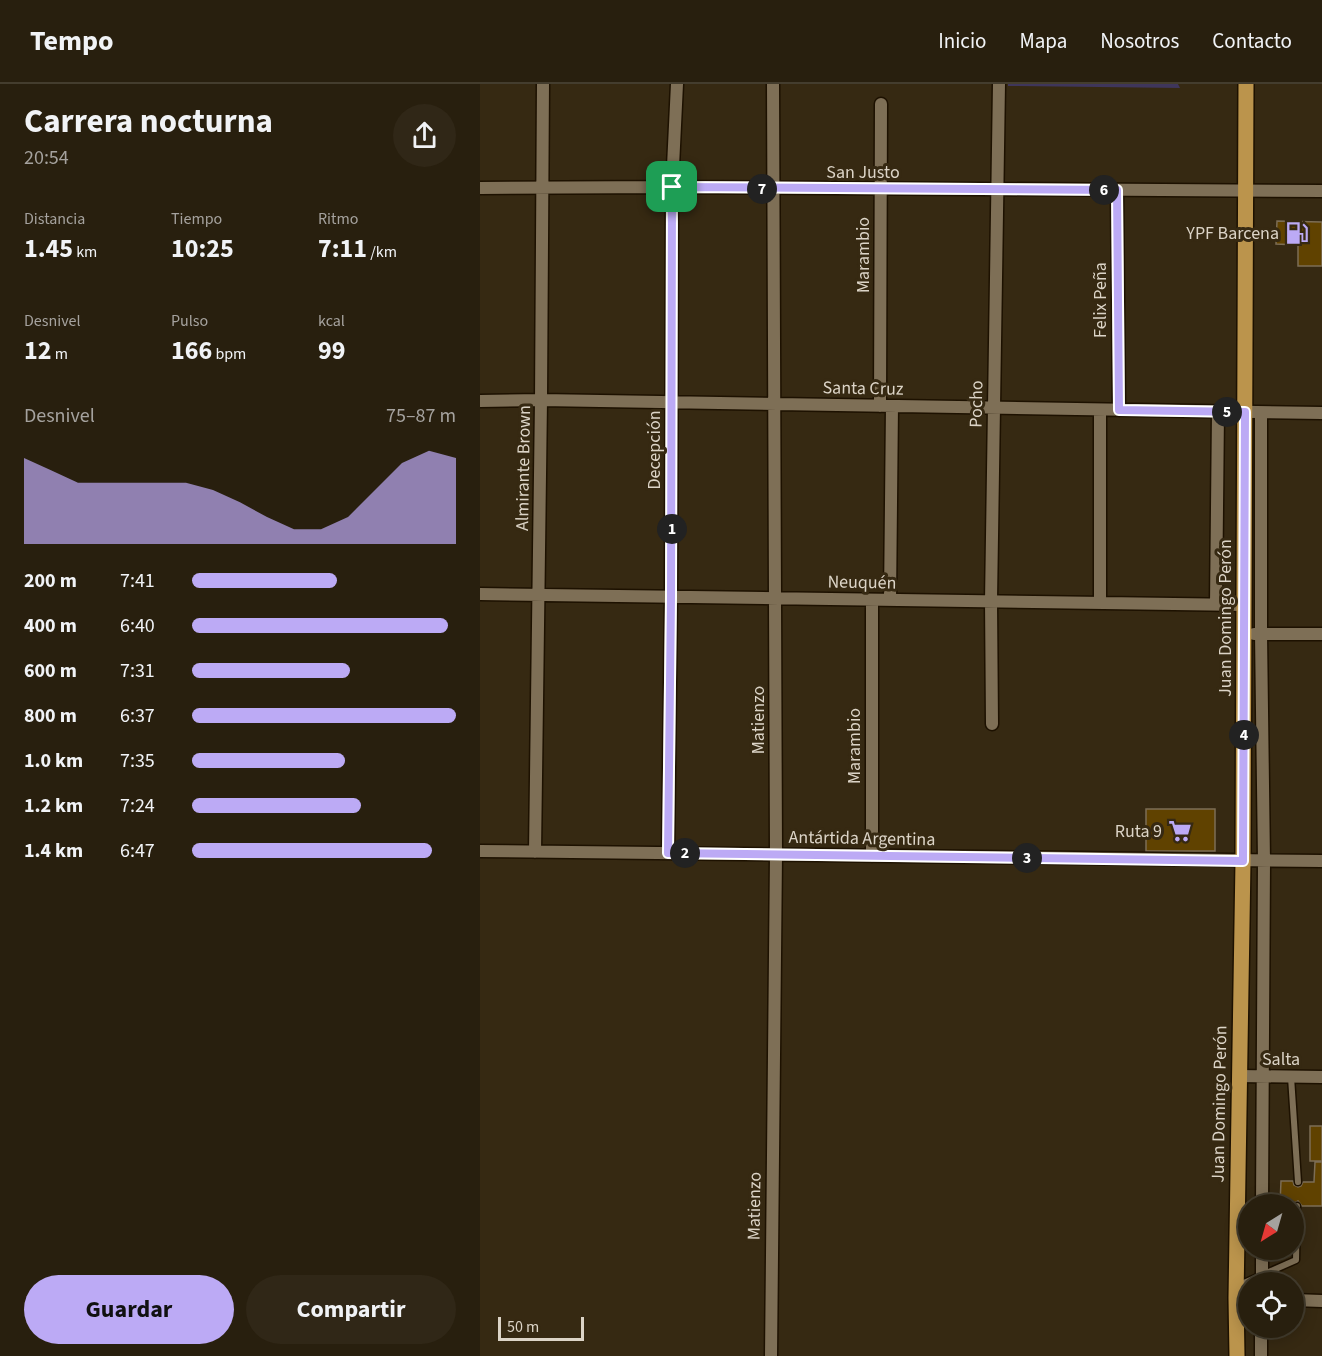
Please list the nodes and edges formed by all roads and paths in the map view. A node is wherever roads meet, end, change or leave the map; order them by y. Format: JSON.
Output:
{"nodes":[{"id":1,"x":543,"y":84,"type":"edge"},
{"id":2,"x":677,"y":84,"type":"edge"},
{"id":3,"x":773,"y":84,"type":"edge"},
{"id":4,"x":999,"y":84,"type":"edge"},
{"id":5,"x":1232,"y":84,"type":"edge"},
{"id":6,"x":1246,"y":91,"type":"edge"},
{"id":7,"x":881,"y":104,"type":"dead end"},
{"id":8,"x":672,"y":187,"type":"junction"},
{"id":9,"x":480,"y":188,"type":"edge"},
{"id":10,"x":543,"y":189,"type":"junction"},
{"id":11,"x":774,"y":189,"type":"junction"},
{"id":12,"x":882,"y":190,"type":"junction"},
{"id":13,"x":997,"y":190,"type":"junction"},
{"id":14,"x":1117,"y":190,"type":"junction"},
{"id":15,"x":1247,"y":191,"type":"junction"},
{"id":16,"x":1322,"y":191,"type":"edge"},
{"id":17,"x":542,"y":400,"type":"junction"},
{"id":18,"x":480,"y":401,"type":"edge"},
{"id":19,"x":672,"y":402,"type":"junction"},
{"id":20,"x":774,"y":404,"type":"junction"},
{"id":21,"x":886,"y":406,"type":"junction"},
{"id":22,"x":994,"y":408,"type":"junction"},
{"id":23,"x":1100,"y":410,"type":"junction"},
{"id":24,"x":1119,"y":410,"type":"junction"},
{"id":25,"x":1218,"y":412,"type":"junction"},
{"id":26,"x":1245,"y":412,"type":"junction"},
{"id":27,"x":1261,"y":412,"type":"junction"},
{"id":28,"x":1322,"y":413,"type":"edge"},
{"id":29,"x":480,"y":594,"type":"edge"},
{"id":30,"x":539,"y":595,"type":"junction"},
{"id":31,"x":671,"y":597,"type":"junction"},
{"id":32,"x":775,"y":598,"type":"junction"},
{"id":33,"x":872,"y":600,"type":"junction"},
{"id":34,"x":890,"y":600,"type":"junction"},
{"id":35,"x":991,"y":601,"type":"junction"},
{"id":36,"x":1100,"y":603,"type":"junction"},
{"id":37,"x":1216,"y":604,"type":"junction"},
{"id":38,"x":1244,"y":605,"type":"junction"},
{"id":39,"x":1244,"y":634,"type":"junction"},
{"id":40,"x":1261,"y":634,"type":"junction"},
{"id":41,"x":1322,"y":634,"type":"edge"},
{"id":42,"x":992,"y":724,"type":"dead end"},
{"id":43,"x":480,"y":851,"type":"edge"},
{"id":44,"x":535,"y":852,"type":"junction"},
{"id":45,"x":668,"y":853,"type":"junction"},
{"id":46,"x":776,"y":855,"type":"junction"},
{"id":47,"x":872,"y":856,"type":"junction"},
{"id":48,"x":1243,"y":861,"type":"junction"},
{"id":49,"x":1264,"y":861,"type":"junction"},
{"id":50,"x":1322,"y":861,"type":"edge"},
{"id":51,"x":1239,"y":1076,"type":"junction"},
{"id":52,"x":1263,"y":1077,"type":"junction"},
{"id":53,"x":1291,"y":1077,"type":"junction"},
{"id":54,"x":1322,"y":1077,"type":"edge"},
{"id":55,"x":1298,"y":1182,"type":"dead end"},
{"id":56,"x":1262,"y":1194,"type":"edge"},
{"id":57,"x":1296,"y":1260,"type":"edge"},
{"id":58,"x":1240,"y":1272,"type":"edge"},
{"id":59,"x":1275,"y":1272,"type":"edge"},
{"id":60,"x":1304,"y":1300,"type":"edge"},
{"id":61,"x":1322,"y":1301,"type":"edge"},
{"id":62,"x":1238,"y":1335,"type":"edge"},
{"id":63,"x":1262,"y":1338,"type":"edge"},
{"id":64,"x":771,"y":1356,"type":"edge"},
{"id":65,"x":1237,"y":1356,"type":"edge"},
{"id":66,"x":1261,"y":1356,"type":"edge"}],
"edges":[{"from":1,"to":10,"type":"street","name":"Almirante Brown"},
{"from":2,"to":8,"type":"street","name":"Decepción"},
{"from":3,"to":11,"type":"street","name":"Matienzo"},
{"from":4,"to":13,"type":"street","name":"Pocho"},
{"from":5,"to":6,"type":"main road","name":"Juan Domingo Perón"},
{"from":6,"to":15,"type":"main road","name":"Juan Domingo Perón"},
{"from":7,"to":12,"type":"street","name":"Marambio"},
{"from":8,"to":10,"type":"street","name":"San Justo"},
{"from":8,"to":11,"type":"street","name":"San Justo"},
{"from":8,"to":19,"type":"street","name":"Decepción"},
{"from":9,"to":10,"type":"street","name":"San Justo"},
{"from":10,"to":17,"type":"street","name":"Almirante Brown"},
{"from":11,"to":12,"type":"street","name":"San Justo"},
{"from":11,"to":20,"type":"street","name":"Matienzo"},
{"from":12,"to":13,"type":"street","name":"San Justo"},
{"from":12,"to":21,"type":"street","name":"Marambio"},
{"from":13,"to":14,"type":"street","name":"San Justo"},
{"from":13,"to":22,"type":"street","name":"Pocho"},
{"from":14,"to":15,"type":"street","name":"San Justo"},
{"from":14,"to":24,"type":"street","name":"Felix Peña"},
{"from":15,"to":16,"type":"street","name":"San Justo"},
{"from":15,"to":26,"type":"main road","name":"Juan Domingo Perón"},
{"from":17,"to":18,"type":"street","name":"Santa Cruz"},
{"from":17,"to":19,"type":"street","name":"Santa Cruz"},
{"from":17,"to":30,"type":"street","name":"Almirante Brown"},
{"from":19,"to":20,"type":"street","name":"Santa Cruz"},
{"from":19,"to":31,"type":"street","name":"Decepción"},
{"from":20,"to":21,"type":"street","name":"Santa Cruz"},
{"from":20,"to":32,"type":"street","name":"Matienzo"},
{"from":21,"to":22,"type":"street","name":"Santa Cruz"},
{"from":21,"to":34,"type":"street","name":"Marambio"},
{"from":22,"to":23,"type":"street","name":"Santa Cruz"},
{"from":22,"to":35,"type":"street","name":"Pocho"},
{"from":23,"to":24,"type":"street","name":"Santa Cruz"},
{"from":23,"to":36,"type":"street"},
{"from":24,"to":25,"type":"street","name":"Santa Cruz"},
{"from":25,"to":26,"type":"street","name":"Santa Cruz"},
{"from":25,"to":37,"type":"street"},
{"from":26,"to":27,"type":"street","name":"Santa Cruz"},
{"from":26,"to":38,"type":"main road","name":"Juan Domingo Perón"},
{"from":27,"to":28,"type":"street","name":"Santa Cruz"},
{"from":27,"to":40,"type":"street","name":"Juan Domingo Perón"},
{"from":29,"to":30,"type":"street","name":"Neuquén"},
{"from":30,"to":31,"type":"street","name":"Neuquén"},
{"from":30,"to":44,"type":"street","name":"Almirante Brown"},
{"from":31,"to":32,"type":"street","name":"Neuquén"},
{"from":31,"to":45,"type":"street","name":"Decepción"},
{"from":32,"to":33,"type":"street","name":"Neuquén"},
{"from":32,"to":46,"type":"street","name":"Matienzo"},
{"from":33,"to":34,"type":"street","name":"Neuquén"},
{"from":33,"to":47,"type":"street","name":"Marambio"},
{"from":34,"to":35,"type":"street","name":"Neuquén"},
{"from":35,"to":36,"type":"street","name":"Neuquén"},
{"from":35,"to":42,"type":"street","name":"Pocho"},
{"from":36,"to":37,"type":"street","name":"Neuquén"},
{"from":37,"to":38,"type":"street","name":"Neuquén"},
{"from":38,"to":39,"type":"main road","name":"Juan Domingo Perón"},
{"from":39,"to":40,"type":"street"},
{"from":39,"to":48,"type":"main road","name":"Juan Domingo Perón"},
{"from":40,"to":41,"type":"street"},
{"from":40,"to":49,"type":"street","name":"Juan Domingo Perón"},
{"from":43,"to":44,"type":"street","name":"Antártida Argentina"},
{"from":44,"to":45,"type":"street","name":"Antártida Argentina"},
{"from":45,"to":46,"type":"street","name":"Antártida Argentina"},
{"from":46,"to":47,"type":"street","name":"Antártida Argentina"},
{"from":46,"to":64,"type":"street","name":"Matienzo"},
{"from":47,"to":48,"type":"street","name":"Antártida Argentina"},
{"from":48,"to":49,"type":"street","name":"Antártida Argentina"},
{"from":48,"to":51,"type":"main road","name":"Juan Domingo Perón"},
{"from":49,"to":50,"type":"street","name":"Antártida Argentina"},
{"from":49,"to":52,"type":"street","name":"Juan Domingo Perón"},
{"from":51,"to":52,"type":"street","name":"Salta"},
{"from":51,"to":58,"type":"main road","name":"Juan Domingo Perón"},
{"from":52,"to":53,"type":"street","name":"Salta"},
{"from":52,"to":56,"type":"street","name":"Juan Domingo Perón"},
{"from":53,"to":54,"type":"street","name":"Salta"},
{"from":53,"to":55,"type":"lane"},
{"from":57,"to":59,"type":"lane"},
{"from":60,"to":61,"type":"street"},
{"from":62,"to":65,"type":"main road","name":"Juan Domingo Perón"},
{"from":63,"to":66,"type":"street"}]}
